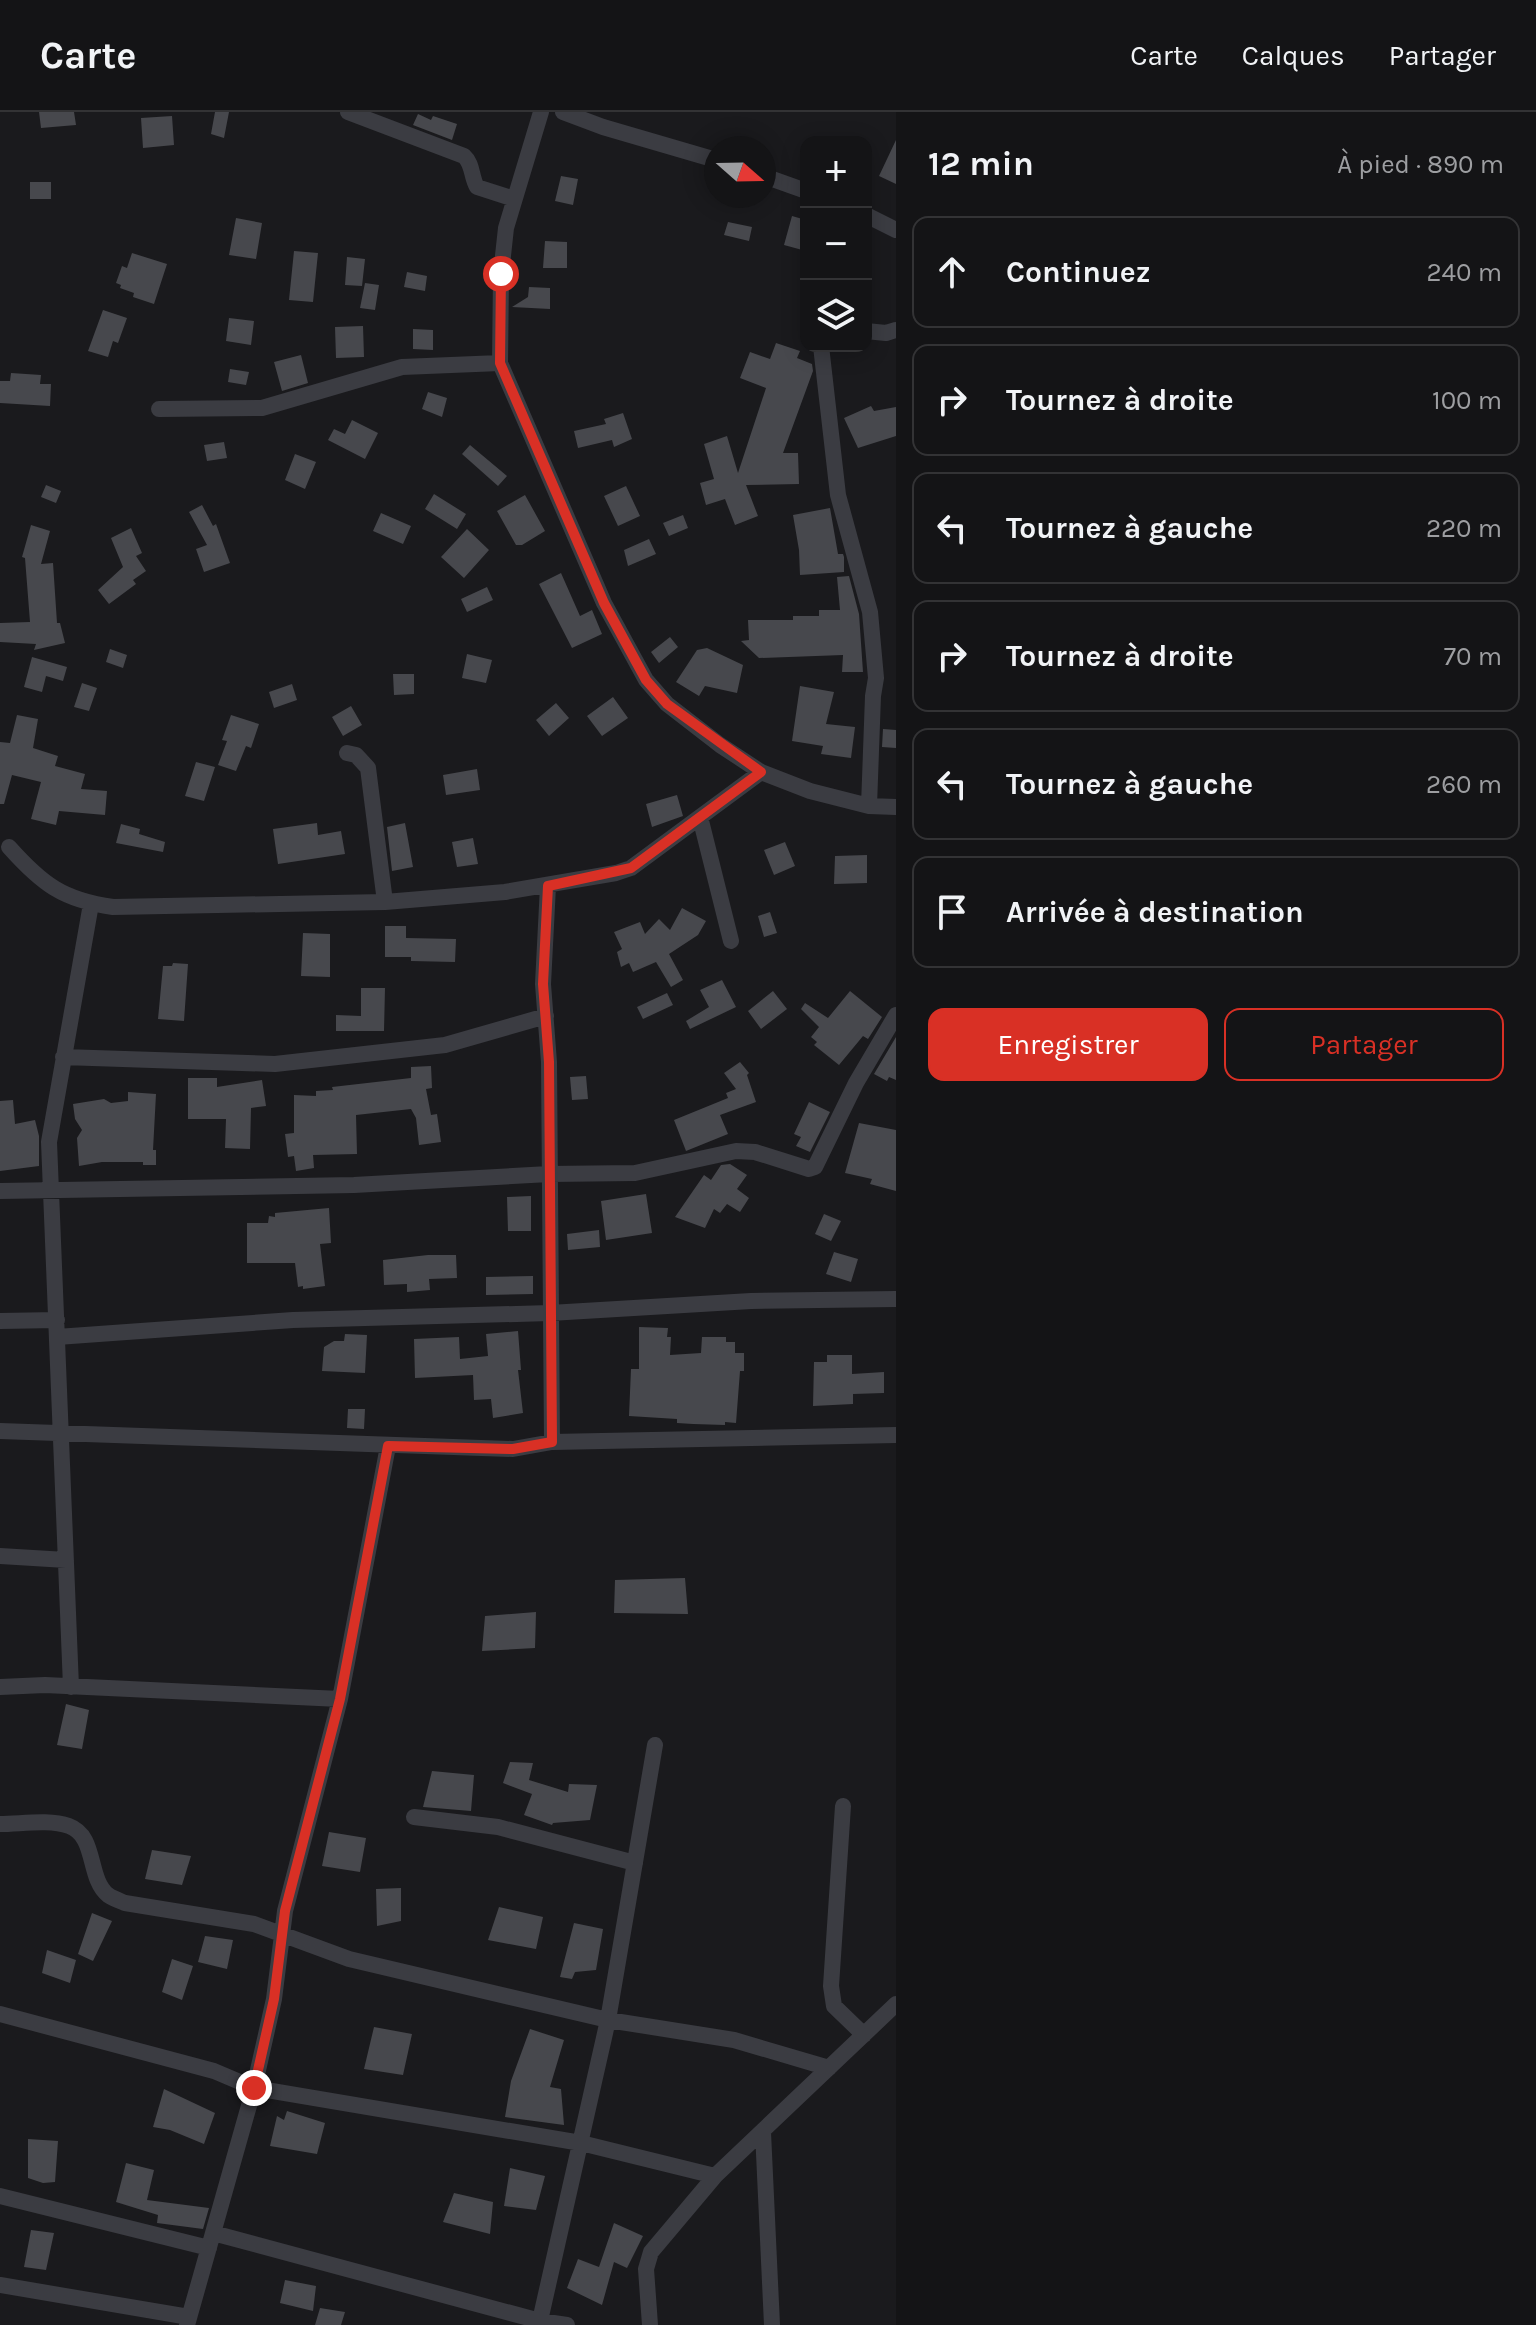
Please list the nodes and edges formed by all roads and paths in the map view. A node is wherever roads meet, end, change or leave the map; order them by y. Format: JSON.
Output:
{"nodes":[{"id":1,"x":348,"y":112,"type":"edge"},
{"id":2,"x":541,"y":112,"type":"edge"},
{"id":3,"x":563,"y":112,"type":"edge"},
{"id":4,"x":704,"y":156,"type":"edge"},
{"id":5,"x":776,"y":180,"type":"edge"},
{"id":6,"x":800,"y":189,"type":"edge"},
{"id":7,"x":514,"y":199,"type":"junction"},
{"id":8,"x":872,"y":218,"type":"edge"},
{"id":9,"x":896,"y":230,"type":"edge"},
{"id":10,"x":896,"y":330,"type":"edge"},
{"id":11,"x":872,"y":332,"type":"edge"},
{"id":12,"x":822,"y":352,"type":"edge"},
{"id":13,"x":500,"y":363,"type":"junction"},
{"id":14,"x":159,"y":409,"type":"dead end"},
{"id":15,"x":347,"y":753,"type":"dead end"},
{"id":16,"x":761,"y":772,"type":"junction"},
{"id":17,"x":869,"y":806,"type":"junction"},
{"id":18,"x":896,"y":807,"type":"edge"},
{"id":19,"x":700,"y":817,"type":"junction"},
{"id":20,"x":9,"y":847,"type":"dead end"},
{"id":21,"x":548,"y":886,"type":"junction"},
{"id":22,"x":385,"y":902,"type":"junction"},
{"id":23,"x":91,"y":904,"type":"junction"},
{"id":24,"x":731,"y":941,"type":"dead end"},
{"id":25,"x":896,"y":1015,"type":"edge"},
{"id":26,"x":546,"y":1016,"type":"junction"},
{"id":27,"x":63,"y":1057,"type":"junction"},
{"id":28,"x":549,"y":1174,"type":"junction"},
{"id":29,"x":51,"y":1190,"type":"junction"},
{"id":30,"x":0,"y":1191,"type":"edge"},
{"id":31,"x":896,"y":1299,"type":"edge"},
{"id":32,"x":550,"y":1313,"type":"junction"},
{"id":33,"x":0,"y":1321,"type":"edge"},
{"id":34,"x":57,"y":1328,"type":"junction"},
{"id":35,"x":0,"y":1431,"type":"edge"},
{"id":36,"x":61,"y":1434,"type":"junction"},
{"id":37,"x":896,"y":1435,"type":"edge"},
{"id":38,"x":552,"y":1442,"type":"junction"},
{"id":39,"x":388,"y":1446,"type":"junction"},
{"id":40,"x":0,"y":1556,"type":"edge"},
{"id":41,"x":66,"y":1560,"type":"junction"},
{"id":42,"x":0,"y":1687,"type":"edge"},
{"id":43,"x":71,"y":1687,"type":"junction"},
{"id":44,"x":340,"y":1699,"type":"junction"},
{"id":45,"x":655,"y":1745,"type":"dead end"},
{"id":46,"x":843,"y":1806,"type":"dead end"},
{"id":47,"x":414,"y":1817,"type":"dead end"},
{"id":48,"x":0,"y":1824,"type":"edge"},
{"id":49,"x":635,"y":1863,"type":"junction"},
{"id":50,"x":281,"y":1935,"type":"junction"},
{"id":51,"x":896,"y":2004,"type":"edge"},
{"id":52,"x":0,"y":2014,"type":"edge"},
{"id":53,"x":608,"y":2020,"type":"junction"},
{"id":54,"x":864,"y":2035,"type":"junction"},
{"id":55,"x":829,"y":2068,"type":"junction"},
{"id":56,"x":254,"y":2088,"type":"junction"},
{"id":57,"x":763,"y":2132,"type":"junction"},
{"id":58,"x":581,"y":2143,"type":"junction"},
{"id":59,"x":715,"y":2176,"type":"junction"},
{"id":60,"x":0,"y":2196,"type":"edge"},
{"id":61,"x":211,"y":2240,"type":"junction"},
{"id":62,"x":0,"y":2285,"type":"edge"},
{"id":63,"x":188,"y":2321,"type":"edge"},
{"id":64,"x":539,"y":2323,"type":"edge"},
{"id":65,"x":567,"y":2325,"type":"edge"},
{"id":66,"x":650,"y":2325,"type":"edge"},
{"id":67,"x":772,"y":2325,"type":"edge"}],
"edges":[{"from":1,"to":7,"type":"street"},
{"from":2,"to":7,"type":"street"},
{"from":3,"to":4,"type":"street"},
{"from":5,"to":6,"type":"street"},
{"from":7,"to":13,"type":"street"},
{"from":8,"to":9,"type":"street"},
{"from":10,"to":11,"type":"street"},
{"from":12,"to":17,"type":"street"},
{"from":13,"to":14,"type":"street"},
{"from":13,"to":16,"type":"street"},
{"from":15,"to":22,"type":"street"},
{"from":16,"to":17,"type":"street"},
{"from":16,"to":19,"type":"street"},
{"from":17,"to":18,"type":"street"},
{"from":19,"to":21,"type":"street"},
{"from":19,"to":24,"type":"street"},
{"from":20,"to":23,"type":"street"},
{"from":21,"to":22,"type":"street"},
{"from":21,"to":26,"type":"street"},
{"from":22,"to":23,"type":"street"},
{"from":23,"to":27,"type":"street"},
{"from":25,"to":28,"type":"street"},
{"from":26,"to":27,"type":"street"},
{"from":26,"to":28,"type":"street"},
{"from":27,"to":29,"type":"street"},
{"from":28,"to":29,"type":"street"},
{"from":28,"to":32,"type":"street"},
{"from":29,"to":30,"type":"street"},
{"from":29,"to":34,"type":"street"},
{"from":31,"to":32,"type":"street"},
{"from":32,"to":34,"type":"street"},
{"from":32,"to":38,"type":"street"},
{"from":33,"to":34,"type":"street"},
{"from":34,"to":36,"type":"street"},
{"from":35,"to":36,"type":"street"},
{"from":36,"to":39,"type":"street"},
{"from":36,"to":41,"type":"street"},
{"from":37,"to":38,"type":"street"},
{"from":38,"to":39,"type":"street"},
{"from":39,"to":44,"type":"street"},
{"from":40,"to":41,"type":"street"},
{"from":41,"to":43,"type":"street"},
{"from":42,"to":43,"type":"street"},
{"from":43,"to":44,"type":"street"},
{"from":44,"to":50,"type":"street"},
{"from":45,"to":49,"type":"street"},
{"from":46,"to":54,"type":"street"},
{"from":47,"to":49,"type":"street"},
{"from":48,"to":50,"type":"street"},
{"from":49,"to":53,"type":"street"},
{"from":50,"to":53,"type":"street"},
{"from":50,"to":56,"type":"street"},
{"from":51,"to":54,"type":"street"},
{"from":52,"to":56,"type":"street"},
{"from":53,"to":55,"type":"street"},
{"from":53,"to":58,"type":"street"},
{"from":54,"to":55,"type":"street"},
{"from":55,"to":57,"type":"street"},
{"from":56,"to":58,"type":"street"},
{"from":56,"to":61,"type":"street"},
{"from":57,"to":59,"type":"street"},
{"from":57,"to":67,"type":"street"},
{"from":58,"to":59,"type":"street"},
{"from":58,"to":64,"type":"street"},
{"from":59,"to":66,"type":"street"},
{"from":60,"to":61,"type":"street"},
{"from":61,"to":63,"type":"street"},
{"from":61,"to":64,"type":"street"},
{"from":62,"to":63,"type":"street"},
{"from":64,"to":65,"type":"street"}]}
